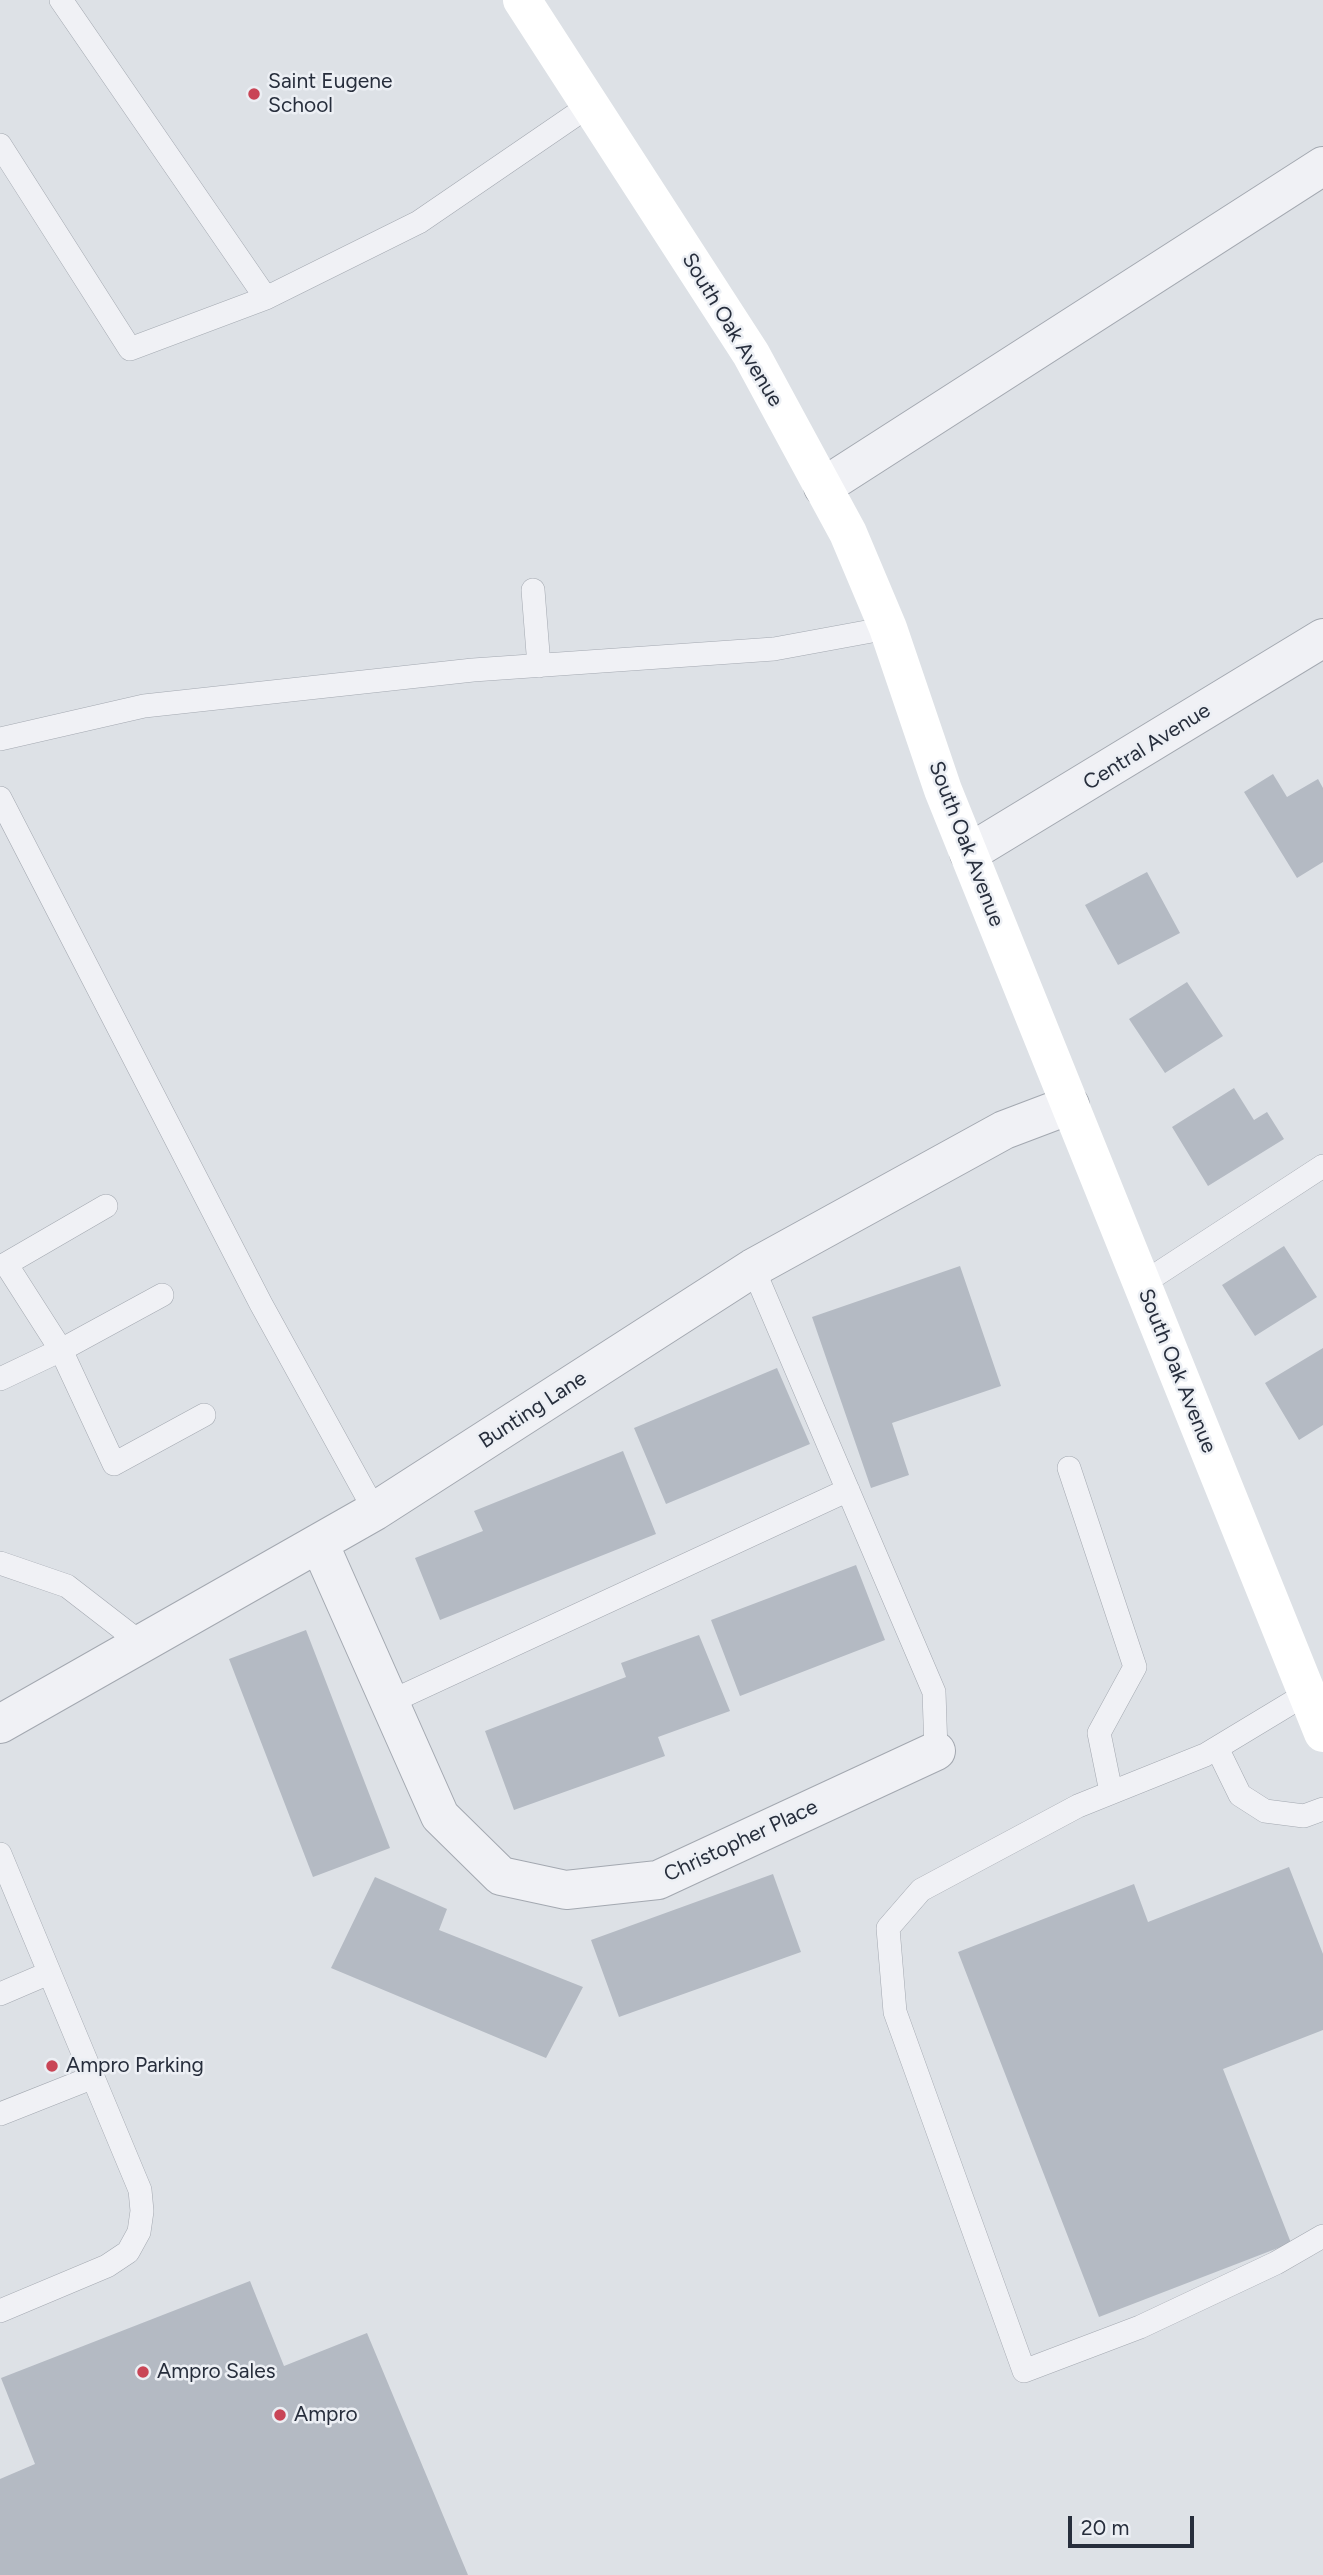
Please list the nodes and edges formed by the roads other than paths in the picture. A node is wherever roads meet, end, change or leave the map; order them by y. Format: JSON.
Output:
{"nodes":[{"id":1,"x":61,"y":0,"type":"edge"},
{"id":2,"x":522,"y":0,"type":"edge"},
{"id":3,"x":590,"y":105,"type":"junction"},
{"id":4,"x":0,"y":145,"type":"edge"},
{"id":5,"x":1323,"y":166,"type":"edge"},
{"id":6,"x":266,"y":298,"type":"junction"},
{"id":7,"x":823,"y":487,"type":"junction"},
{"id":8,"x":533,"y":590,"type":"dead end"},
{"id":9,"x":888,"y":628,"type":"junction"},
{"id":10,"x":1323,"y":638,"type":"edge"},
{"id":11,"x":539,"y":666,"type":"junction"},
{"id":12,"x":0,"y":739,"type":"edge"},
{"id":13,"x":0,"y":798,"type":"edge"},
{"id":14,"x":969,"y":853,"type":"junction"},
{"id":15,"x":1070,"y":1105,"type":"junction"},
{"id":16,"x":1323,"y":1166,"type":"edge"},
{"id":17,"x":106,"y":1206,"type":"dead end"},
{"id":18,"x":753,"y":1268,"type":"junction"},
{"id":19,"x":1142,"y":1284,"type":"junction"},
{"id":20,"x":162,"y":1295,"type":"dead end"},
{"id":21,"x":61,"y":1350,"type":"junction"},
{"id":22,"x":1,"y":1376,"type":"edge"},
{"id":23,"x":204,"y":1415,"type":"dead end"},
{"id":24,"x":1069,"y":1468,"type":"dead end"},
{"id":25,"x":848,"y":1490,"type":"junction"},
{"id":26,"x":375,"y":1511,"type":"junction"},
{"id":27,"x":319,"y":1543,"type":"junction"},
{"id":28,"x":0,"y":1563,"type":"edge"},
{"id":29,"x":142,"y":1644,"type":"junction"},
{"id":30,"x":1315,"y":1689,"type":"edge"},
{"id":31,"x":390,"y":1702,"type":"junction"},
{"id":32,"x":0,"y":1724,"type":"edge"},
{"id":33,"x":1323,"y":1733,"type":"edge"},
{"id":34,"x":1217,"y":1748,"type":"junction"},
{"id":35,"x":936,"y":1751,"type":"joint"},
{"id":36,"x":1111,"y":1793,"type":"junction"},
{"id":37,"x":1323,"y":1810,"type":"edge"},
{"id":38,"x":0,"y":1854,"type":"edge"},
{"id":39,"x":49,"y":1973,"type":"junction"},
{"id":40,"x":0,"y":1994,"type":"edge"},
{"id":41,"x":91,"y":2078,"type":"junction"},
{"id":42,"x":0,"y":2114,"type":"edge"},
{"id":43,"x":1323,"y":2236,"type":"edge"},
{"id":44,"x":0,"y":2311,"type":"edge"}],
"edges":[{"from":1,"to":6,"type":"lane"},
{"from":2,"to":3,"type":"main road","name":"South Oak Avenue"},
{"from":3,"to":6,"type":"lane"},
{"from":3,"to":7,"type":"main road","name":"South Oak Avenue"},
{"from":4,"to":6,"type":"lane"},
{"from":5,"to":7,"type":"street"},
{"from":7,"to":9,"type":"main road","name":"South Oak Avenue"},
{"from":8,"to":11,"type":"lane"},
{"from":9,"to":11,"type":"lane"},
{"from":9,"to":14,"type":"main road","name":"South Oak Avenue"},
{"from":10,"to":14,"type":"street","name":"Central Avenue"},
{"from":11,"to":12,"type":"lane"},
{"from":13,"to":26,"type":"lane"},
{"from":14,"to":15,"type":"main road","name":"South Oak Avenue"},
{"from":15,"to":18,"type":"street","name":"Bunting Lane"},
{"from":15,"to":19,"type":"main road","name":"South Oak Avenue"},
{"from":16,"to":19,"type":"lane"},
{"from":17,"to":21,"type":"lane"},
{"from":18,"to":25,"type":"lane"},
{"from":18,"to":26,"type":"street","name":"Bunting Lane"},
{"from":19,"to":30,"type":"main road","name":"South Oak Avenue"},
{"from":20,"to":21,"type":"lane"},
{"from":21,"to":22,"type":"lane"},
{"from":21,"to":23,"type":"lane"},
{"from":24,"to":36,"type":"lane"},
{"from":25,"to":31,"type":"lane"},
{"from":25,"to":35,"type":"lane"},
{"from":26,"to":27,"type":"street","name":"Bunting Lane"},
{"from":27,"to":29,"type":"street","name":"Bunting Lane"},
{"from":27,"to":31,"type":"street","name":"Christopher Place"},
{"from":28,"to":29,"type":"lane"},
{"from":29,"to":32,"type":"street","name":"Bunting Lane"},
{"from":30,"to":33,"type":"main road","name":"South Oak Avenue"},
{"from":30,"to":34,"type":"lane"},
{"from":31,"to":35,"type":"street","name":"Christopher Place"},
{"from":34,"to":36,"type":"lane"},
{"from":34,"to":37,"type":"lane"},
{"from":36,"to":43,"type":"lane"},
{"from":38,"to":39,"type":"lane"},
{"from":39,"to":40,"type":"lane"},
{"from":39,"to":41,"type":"lane"},
{"from":41,"to":42,"type":"lane"},
{"from":41,"to":44,"type":"lane"}]}
